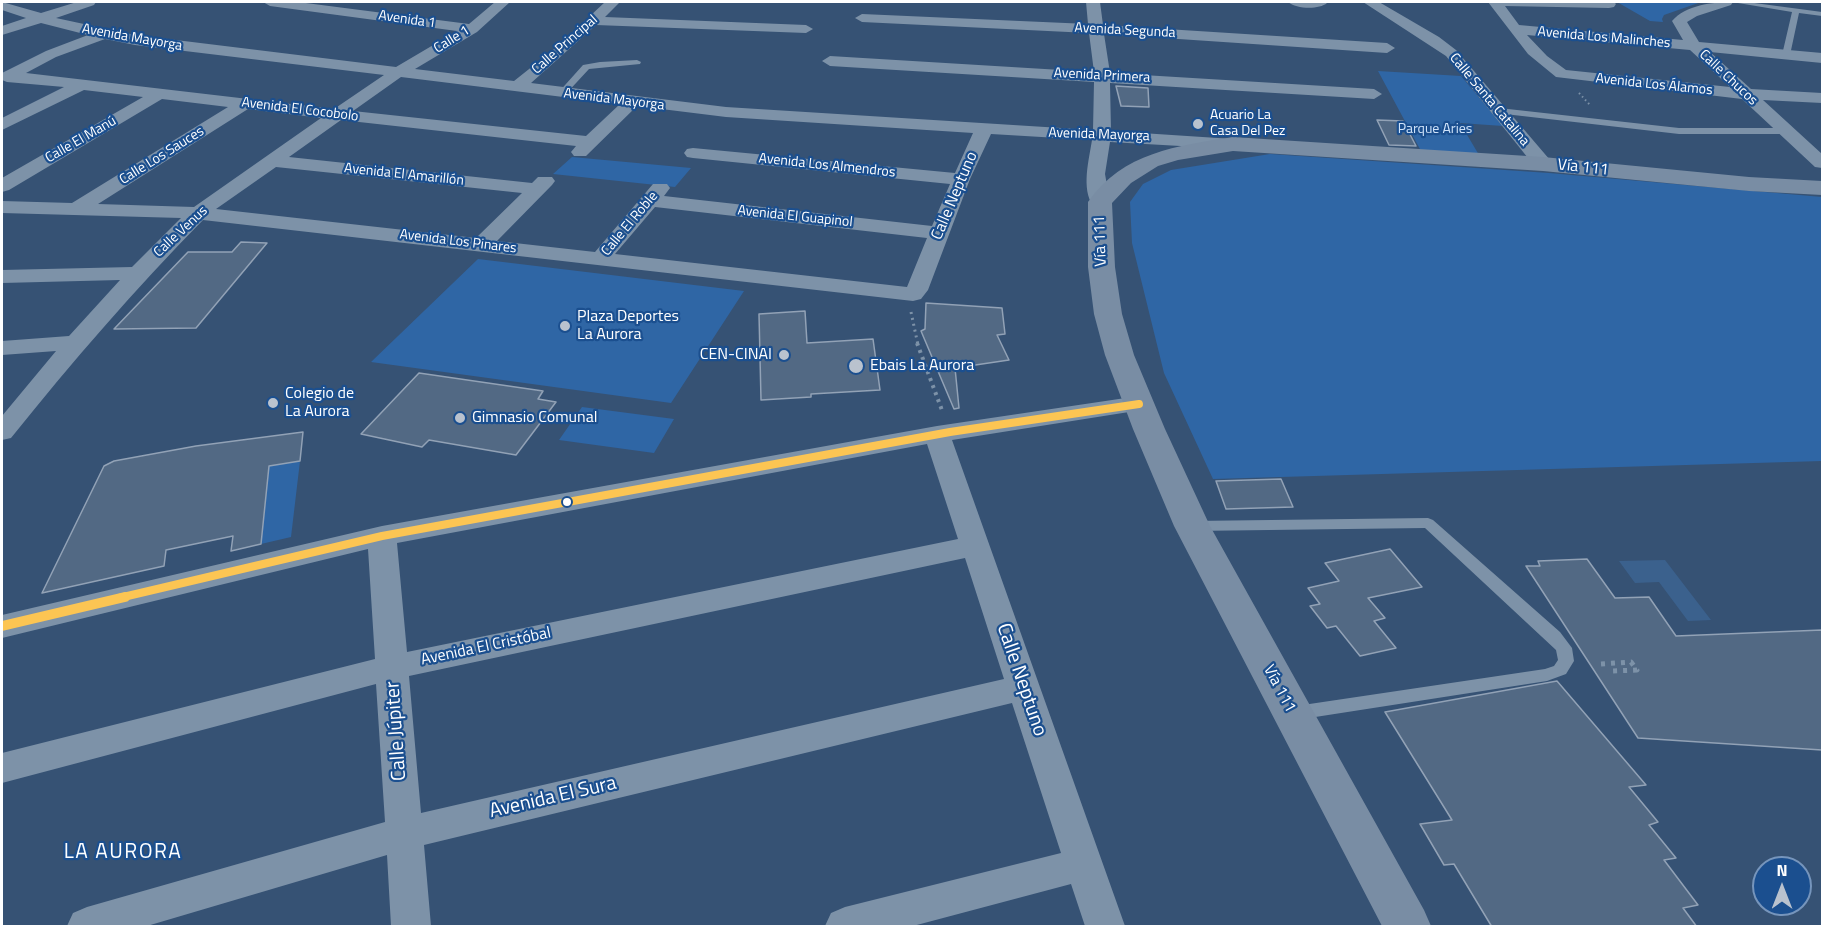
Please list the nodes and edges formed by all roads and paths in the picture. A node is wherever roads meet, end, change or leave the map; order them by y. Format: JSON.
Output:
{"nodes":[{"id":1,"x":89,"y":2,"type":"edge"},
{"id":2,"x":270,"y":2,"type":"edge"},
{"id":3,"x":503,"y":2,"type":"edge"},
{"id":4,"x":613,"y":2,"type":"edge"},
{"id":5,"x":1093,"y":2,"type":"edge"},
{"id":6,"x":1295,"y":2,"type":"edge"},
{"id":7,"x":1370,"y":2,"type":"edge"},
{"id":8,"x":1495,"y":2,"type":"edge"},
{"id":9,"x":1726,"y":2,"type":"edge"},
{"id":10,"x":1735,"y":2,"type":"edge"},
{"id":11,"x":1320,"y":3,"type":"edge"},
{"id":12,"x":1609,"y":4,"type":"dead end"},
{"id":13,"x":2,"y":6,"type":"edge"},
{"id":14,"x":1796,"y":10,"type":"junction"},
{"id":15,"x":1822,"y":14,"type":"edge"},
{"id":16,"x":40,"y":18,"type":"junction"},
{"id":17,"x":862,"y":18,"type":"dead end"},
{"id":18,"x":593,"y":21,"type":"junction"},
{"id":19,"x":472,"y":29,"type":"junction"},
{"id":20,"x":806,"y":29,"type":"dead end"},
{"id":21,"x":1097,"y":29,"type":"junction"},
{"id":22,"x":1515,"y":29,"type":"junction"},
{"id":23,"x":2,"y":31,"type":"edge"},
{"id":24,"x":101,"y":35,"type":"junction"},
{"id":25,"x":1694,"y":46,"type":"junction"},
{"id":26,"x":1387,"y":48,"type":"dead end"},
{"id":27,"x":1786,"y":55,"type":"junction"},
{"id":28,"x":1822,"y":58,"type":"edge"},
{"id":29,"x":830,"y":61,"type":"dead end"},
{"id":30,"x":637,"y":62,"type":"dead end"},
{"id":31,"x":397,"y":73,"type":"junction"},
{"id":32,"x":1562,"y":74,"type":"junction"},
{"id":33,"x":1101,"y":76,"type":"junction"},
{"id":34,"x":6,"y":78,"type":"edge"},
{"id":35,"x":83,"y":84,"type":"junction"},
{"id":36,"x":516,"y":88,"type":"junction"},
{"id":37,"x":161,"y":93,"type":"junction"},
{"id":38,"x":561,"y":94,"type":"junction"},
{"id":39,"x":1374,"y":94,"type":"dead end"},
{"id":40,"x":1745,"y":94,"type":"junction"},
{"id":41,"x":1822,"y":98,"type":"edge"},
{"id":42,"x":632,"y":102,"type":"junction"},
{"id":43,"x":245,"y":104,"type":"junction"},
{"id":44,"x":1499,"y":111,"type":"junction"},
{"id":45,"x":726,"y":112,"type":"junction"},
{"id":46,"x":338,"y":115,"type":"junction"},
{"id":47,"x":1605,"y":123,"type":"junction"},
{"id":48,"x":2,"y":125,"type":"edge"},
{"id":49,"x":984,"y":129,"type":"junction"},
{"id":50,"x":1787,"y":131,"type":"junction"},
{"id":51,"x":1102,"y":134,"type":"junction"},
{"id":52,"x":1233,"y":144,"type":"junction"},
{"id":53,"x":272,"y":161,"type":"junction"},
{"id":54,"x":1543,"y":164,"type":"junction"},
{"id":55,"x":1822,"y":164,"type":"edge"},
{"id":56,"x":961,"y":179,"type":"junction"},
{"id":57,"x":2,"y":186,"type":"edge"},
{"id":58,"x":1822,"y":188,"type":"edge"},
{"id":59,"x":655,"y":194,"type":"joint"},
{"id":60,"x":1100,"y":202,"type":"junction"},
{"id":61,"x":2,"y":207,"type":"edge"},
{"id":62,"x":78,"y":208,"type":"junction"},
{"id":63,"x":198,"y":213,"type":"junction"},
{"id":64,"x":940,"y":233,"type":"junction"},
{"id":65,"x":482,"y":244,"type":"junction"},
{"id":66,"x":600,"y":259,"type":"junction"},
{"id":67,"x":138,"y":273,"type":"junction"},
{"id":68,"x":2,"y":276,"type":"edge"},
{"id":69,"x":913,"y":294,"type":"junction"},
{"id":70,"x":75,"y":343,"type":"junction"},
{"id":71,"x":2,"y":348,"type":"edge"},
{"id":72,"x":1139,"y":404,"type":"junction"},
{"id":73,"x":2,"y":432,"type":"edge"},
{"id":74,"x":944,"y":433,"type":"junction"},
{"id":75,"x":1192,"y":526,"type":"junction"},
{"id":76,"x":382,"y":536,"type":"junction"},
{"id":77,"x":975,"y":546,"type":"junction"},
{"id":78,"x":2,"y":626,"type":"edge"},
{"id":79,"x":1601,"y":664,"type":"dead end"},
{"id":80,"x":392,"y":667,"type":"junction"},
{"id":81,"x":1612,"y":671,"type":"dead end"},
{"id":82,"x":1024,"y":687,"type":"junction"},
{"id":83,"x":1292,"y":714,"type":"junction"},
{"id":84,"x":2,"y":768,"type":"edge"},
{"id":85,"x":404,"y":833,"type":"junction"},
{"id":86,"x":1084,"y":864,"type":"junction"},
{"id":87,"x":1405,"y":923,"type":"edge"},
{"id":88,"x":87,"y":927,"type":"edge"},
{"id":89,"x":411,"y":927,"type":"edge"},
{"id":90,"x":845,"y":927,"type":"edge"},
{"id":91,"x":1105,"y":927,"type":"edge"}],
"edges":[{"from":1,"to":16,"type":"street"},
{"from":2,"to":19,"type":"street","name":"Avenida 1"},
{"from":3,"to":19,"type":"street","name":"Calle 1"},
{"from":4,"to":18,"type":"street","name":"Calle Principal"},
{"from":5,"to":21,"type":"street"},
{"from":6,"to":11,"type":"street"},
{"from":7,"to":44,"type":"street","name":"Calle Santa Catalina"},
{"from":8,"to":12,"type":"street"},
{"from":8,"to":22,"type":"street"},
{"from":9,"to":25,"type":"street","name":"Calle Chucos"},
{"from":10,"to":14,"type":"lane"},
{"from":13,"to":16,"type":"street","name":"Avenida Mayorga"},
{"from":14,"to":15,"type":"lane"},
{"from":14,"to":27,"type":"lane"},
{"from":16,"to":23,"type":"street"},
{"from":16,"to":24,"type":"street","name":"Avenida Mayorga"},
{"from":17,"to":21,"type":"street","name":"Avenida Segunda"},
{"from":18,"to":20,"type":"street"},
{"from":18,"to":36,"type":"street","name":"Calle Principal"},
{"from":19,"to":31,"type":"street","name":"Calle 1"},
{"from":21,"to":26,"type":"street","name":"Avenida Segunda"},
{"from":21,"to":33,"type":"street"},
{"from":22,"to":25,"type":"street","name":"Avenida Los Malinches"},
{"from":22,"to":32,"type":"street"},
{"from":24,"to":31,"type":"street","name":"Avenida Mayorga"},
{"from":24,"to":34,"type":"street"},
{"from":25,"to":27,"type":"street","name":"Avenida Los Malinches"},
{"from":25,"to":40,"type":"street","name":"Calle Chucos"},
{"from":27,"to":28,"type":"street","name":"Avenida Los Malinches"},
{"from":29,"to":33,"type":"street","name":"Avenida Primera"},
{"from":30,"to":38,"type":"lane"},
{"from":31,"to":36,"type":"street","name":"Avenida Mayorga"},
{"from":31,"to":46,"type":"street","name":"Calle Venus"},
{"from":32,"to":40,"type":"street","name":"Avenida Los Álamos"},
{"from":32,"to":47,"type":"path"},
{"from":33,"to":39,"type":"street","name":"Avenida Primera"},
{"from":33,"to":51,"type":"street"},
{"from":34,"to":35,"type":"street","name":"Avenida El Cocobolo"},
{"from":35,"to":37,"type":"street","name":"Avenida El Cocobolo"},
{"from":35,"to":48,"type":"street"},
{"from":36,"to":38,"type":"street","name":"Avenida Mayorga"},
{"from":37,"to":43,"type":"street","name":"Avenida El Cocobolo"},
{"from":37,"to":57,"type":"street","name":"Calle El Manú"},
{"from":38,"to":42,"type":"street","name":"Avenida Mayorga"},
{"from":40,"to":41,"type":"street","name":"Avenida Los Álamos"},
{"from":40,"to":50,"type":"street","name":"Calle Chucos"},
{"from":42,"to":45,"type":"street","name":"Avenida Mayorga"},
{"from":42,"to":46,"type":"street","name":"Avenida El Cocobolo"},
{"from":43,"to":46,"type":"street","name":"Avenida El Cocobolo"},
{"from":43,"to":62,"type":"street","name":"Calle Los Sauces"},
{"from":44,"to":47,"type":"lane"},
{"from":44,"to":54,"type":"street","name":"Calle Santa Catalina"},
{"from":45,"to":49,"type":"street","name":"Avenida Mayorga"},
{"from":45,"to":56,"type":"street","name":"Avenida Los Almendros"},
{"from":46,"to":53,"type":"street","name":"Calle Venus"},
{"from":47,"to":50,"type":"lane"},
{"from":49,"to":51,"type":"street","name":"Avenida Mayorga"},
{"from":49,"to":56,"type":"street","name":"Calle Neptuno"},
{"from":50,"to":55,"type":"street","name":"Calle Chucos"},
{"from":51,"to":52,"type":"street","name":"Avenida Mayorga"},
{"from":51,"to":60,"type":"street"},
{"from":52,"to":54,"type":"main road","name":"Vía 111"},
{"from":52,"to":60,"type":"main road","name":"Vía 111"},
{"from":53,"to":63,"type":"street","name":"Calle Venus"},
{"from":53,"to":65,"type":"street","name":"Avenida El Amarillón"},
{"from":54,"to":58,"type":"main road","name":"Vía 111"},
{"from":56,"to":64,"type":"street","name":"Calle Neptuno"},
{"from":59,"to":64,"type":"street","name":"Avenida El Guapinol"},
{"from":59,"to":66,"type":"street","name":"Calle El Roble"},
{"from":60,"to":72,"type":"main road","name":"Vía 111"},
{"from":61,"to":62,"type":"street","name":"Avenida Los Pinares"},
{"from":62,"to":63,"type":"street","name":"Avenida Los Pinares"},
{"from":63,"to":65,"type":"street","name":"Avenida Los Pinares"},
{"from":63,"to":67,"type":"street","name":"Calle Venus"},
{"from":64,"to":69,"type":"street","name":"Calle Neptuno"},
{"from":65,"to":66,"type":"street","name":"Avenida Los Pinares"},
{"from":66,"to":69,"type":"street","name":"Avenida Los Pinares"},
{"from":67,"to":68,"type":"street"},
{"from":67,"to":70,"type":"street","name":"Calle Venus"},
{"from":69,"to":74,"type":"path"},
{"from":70,"to":71,"type":"street"},
{"from":70,"to":73,"type":"street","name":"Calle Venus"},
{"from":72,"to":74,"type":"street"},
{"from":72,"to":75,"type":"main road","name":"Vía 111"},
{"from":74,"to":76,"type":"street"},
{"from":74,"to":77,"type":"street","name":"Calle Neptuno"},
{"from":75,"to":83,"type":"main road","name":"Vía 111"},
{"from":75,"to":83,"type":"lane"},
{"from":76,"to":78,"type":"street"},
{"from":76,"to":80,"type":"street","name":"Calle Júpiter"},
{"from":77,"to":80,"type":"street","name":"Avenida El Cristóbal"},
{"from":77,"to":82,"type":"street","name":"Calle Neptuno"},
{"from":79,"to":81,"type":"path"},
{"from":80,"to":84,"type":"street","name":"Avenida El Cristóbal"},
{"from":80,"to":85,"type":"street","name":"Calle Júpiter"},
{"from":82,"to":85,"type":"street","name":"Avenida El Sura"},
{"from":82,"to":86,"type":"street","name":"Calle Neptuno"},
{"from":83,"to":87,"type":"main road","name":"Vía 111"},
{"from":85,"to":88,"type":"street","name":"Avenida El Sura"},
{"from":85,"to":89,"type":"street","name":"Calle Júpiter"},
{"from":86,"to":90,"type":"street"},
{"from":86,"to":91,"type":"street","name":"Calle Neptuno"}]}
